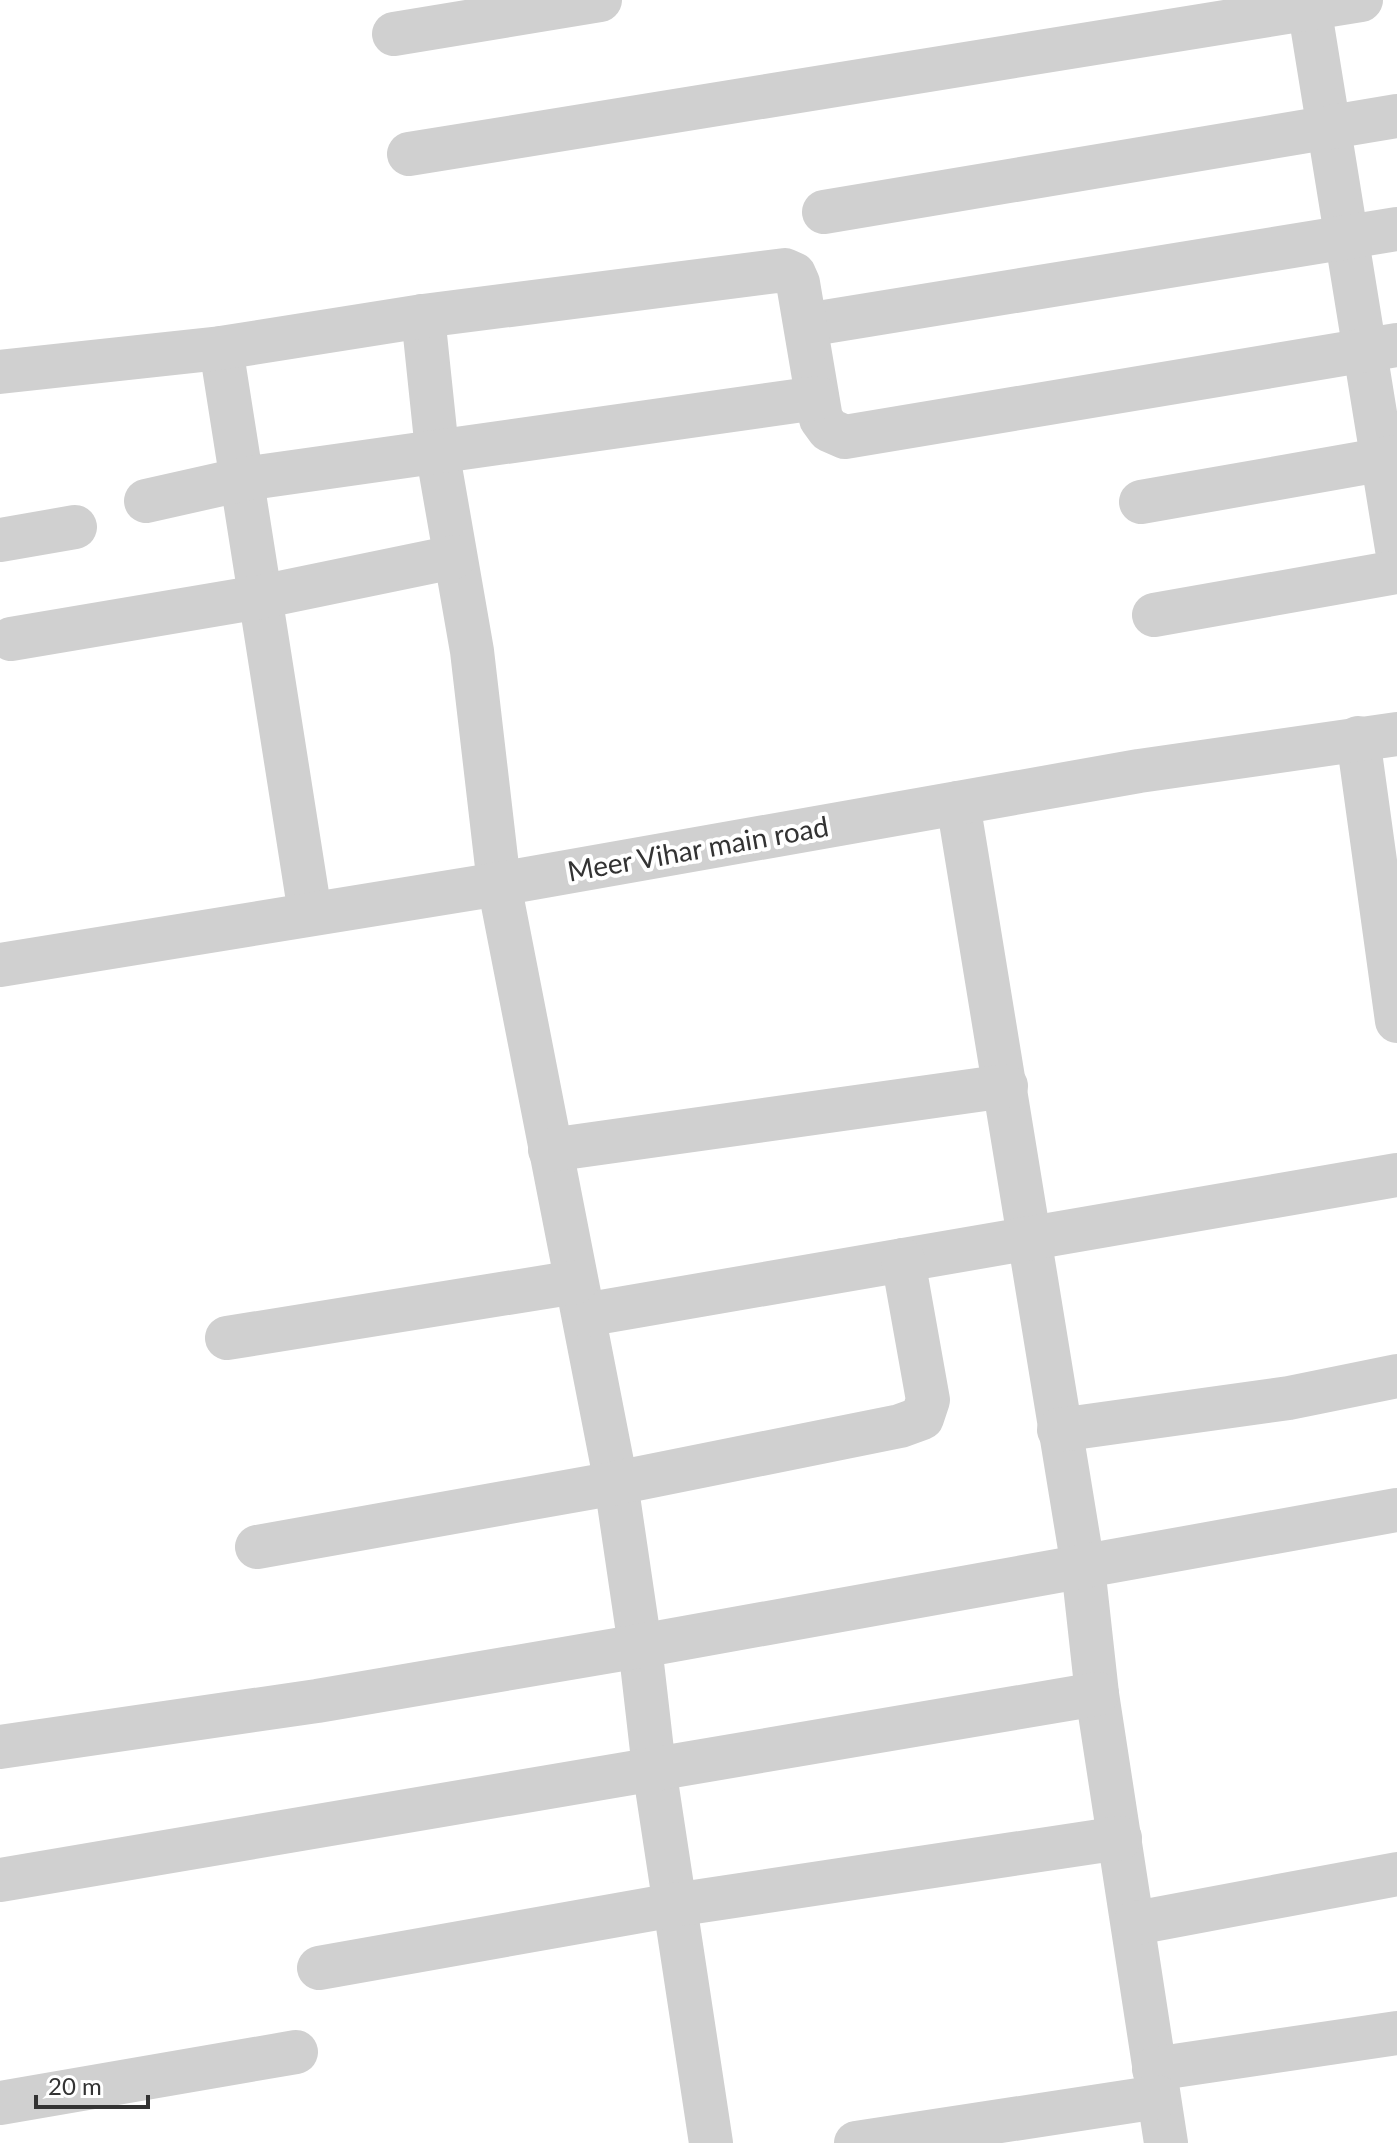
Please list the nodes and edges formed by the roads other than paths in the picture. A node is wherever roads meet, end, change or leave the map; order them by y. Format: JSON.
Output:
{"nodes":[{"id":1,"x":600,"y":0,"type":"edge"},
{"id":2,"x":1361,"y":0,"type":"edge"},
{"id":3,"x":1309,"y":4,"type":"edge"},
{"id":4,"x":394,"y":34,"type":"dead end"},
{"id":5,"x":1397,"y":116,"type":"edge"},
{"id":6,"x":1329,"y":128,"type":"junction"},
{"id":7,"x":409,"y":154,"type":"dead end"},
{"id":8,"x":824,"y":212,"type":"dead end"},
{"id":9,"x":1397,"y":229,"type":"edge"},
{"id":10,"x":1347,"y":237,"type":"junction"},
{"id":11,"x":423,"y":316,"type":"junction"},
{"id":12,"x":806,"y":325,"type":"junction"},
{"id":13,"x":221,"y":348,"type":"junction"},
{"id":14,"x":1381,"y":348,"type":"edge"},
{"id":15,"x":0,"y":372,"type":"edge"},
{"id":16,"x":817,"y":398,"type":"junction"},
{"id":17,"x":437,"y":450,"type":"junction"},
{"id":18,"x":1390,"y":458,"type":"edge"},
{"id":19,"x":244,"y":479,"type":"junction"},
{"id":20,"x":146,"y":501,"type":"dead end"},
{"id":21,"x":1141,"y":502,"type":"dead end"},
{"id":22,"x":75,"y":527,"type":"dead end"},
{"id":23,"x":0,"y":540,"type":"edge"},
{"id":24,"x":1397,"y":549,"type":"edge"},
{"id":25,"x":454,"y":557,"type":"junction"},
{"id":26,"x":1397,"y":572,"type":"edge"},
{"id":27,"x":260,"y":597,"type":"junction"},
{"id":28,"x":1154,"y":615,"type":"dead end"},
{"id":29,"x":11,"y":639,"type":"dead end"},
{"id":30,"x":1378,"y":736,"type":"edge"},
{"id":31,"x":958,"y":803,"type":"junction"},
{"id":32,"x":499,"y":884,"type":"junction"},
{"id":33,"x":310,"y":913,"type":"junction"},
{"id":34,"x":0,"y":965,"type":"edge"},
{"id":35,"x":1397,"y":1021,"type":"edge"},
{"id":36,"x":1006,"y":1086,"type":"junction"},
{"id":37,"x":550,"y":1150,"type":"junction"},
{"id":38,"x":1397,"y":1175,"type":"edge"},
{"id":39,"x":1027,"y":1236,"type":"junction"},
{"id":40,"x":903,"y":1260,"type":"junction"},
{"id":41,"x":580,"y":1298,"type":"junction"},
{"id":42,"x":227,"y":1338,"type":"dead end"},
{"id":43,"x":1397,"y":1376,"type":"edge"},
{"id":44,"x":1059,"y":1430,"type":"junction"},
{"id":45,"x":616,"y":1483,"type":"junction"},
{"id":46,"x":1395,"y":1521,"type":"edge"},
{"id":47,"x":257,"y":1547,"type":"dead end"},
{"id":48,"x":1083,"y":1567,"type":"junction"},
{"id":49,"x":640,"y":1646,"type":"junction"},
{"id":50,"x":1097,"y":1694,"type":"junction"},
{"id":51,"x":0,"y":1747,"type":"edge"},
{"id":52,"x":654,"y":1768,"type":"junction"},
{"id":53,"x":1120,"y":1838,"type":"junction"},
{"id":54,"x":1397,"y":1874,"type":"edge"},
{"id":55,"x":0,"y":1880,"type":"edge"},
{"id":56,"x":674,"y":1905,"type":"junction"},
{"id":57,"x":1135,"y":1923,"type":"junction"},
{"id":58,"x":319,"y":1968,"type":"dead end"},
{"id":59,"x":1397,"y":2033,"type":"edge"},
{"id":60,"x":296,"y":2052,"type":"dead end"},
{"id":61,"x":1156,"y":2083,"type":"junction"},
{"id":62,"x":0,"y":2103,"type":"edge"},
{"id":63,"x":711,"y":2143,"type":"edge"},
{"id":64,"x":856,"y":2143,"type":"edge"},
{"id":65,"x":1166,"y":2143,"type":"edge"}],
"edges":[{"from":1,"to":4,"type":"street"},
{"from":2,"to":3,"type":"street"},
{"from":3,"to":6,"type":"street"},
{"from":3,"to":7,"type":"street"},
{"from":5,"to":6,"type":"street"},
{"from":6,"to":8,"type":"street"},
{"from":6,"to":10,"type":"street"},
{"from":9,"to":10,"type":"street"},
{"from":10,"to":12,"type":"street"},
{"from":10,"to":14,"type":"street"},
{"from":11,"to":12,"type":"street"},
{"from":11,"to":13,"type":"street"},
{"from":11,"to":17,"type":"street"},
{"from":12,"to":16,"type":"street"},
{"from":13,"to":15,"type":"street"},
{"from":13,"to":19,"type":"street"},
{"from":14,"to":16,"type":"street"},
{"from":14,"to":18,"type":"street"},
{"from":16,"to":17,"type":"street"},
{"from":17,"to":19,"type":"street"},
{"from":17,"to":25,"type":"street"},
{"from":18,"to":21,"type":"street"},
{"from":18,"to":24,"type":"street"},
{"from":19,"to":20,"type":"street"},
{"from":19,"to":27,"type":"street"},
{"from":22,"to":23,"type":"street"},
{"from":25,"to":27,"type":"street"},
{"from":25,"to":32,"type":"street"},
{"from":26,"to":28,"type":"street"},
{"from":27,"to":29,"type":"street"},
{"from":27,"to":33,"type":"street"},
{"from":30,"to":31,"type":"street","name":"Meer Vihar main road"},
{"from":30,"to":35,"type":"street"},
{"from":31,"to":32,"type":"street","name":"Meer Vihar main road"},
{"from":31,"to":36,"type":"street"},
{"from":32,"to":33,"type":"street","name":"Meer Vihar main road"},
{"from":32,"to":37,"type":"street"},
{"from":33,"to":34,"type":"street","name":"Meer Vihar main road"},
{"from":36,"to":37,"type":"street"},
{"from":36,"to":39,"type":"street"},
{"from":37,"to":41,"type":"street"},
{"from":38,"to":39,"type":"street"},
{"from":39,"to":40,"type":"street"},
{"from":39,"to":44,"type":"street"},
{"from":40,"to":41,"type":"street"},
{"from":40,"to":45,"type":"street"},
{"from":41,"to":42,"type":"street"},
{"from":41,"to":45,"type":"street"},
{"from":43,"to":44,"type":"street"},
{"from":44,"to":48,"type":"street"},
{"from":45,"to":47,"type":"street"},
{"from":45,"to":49,"type":"street"},
{"from":46,"to":48,"type":"street"},
{"from":48,"to":49,"type":"street"},
{"from":48,"to":50,"type":"street"},
{"from":49,"to":51,"type":"street"},
{"from":49,"to":52,"type":"street"},
{"from":50,"to":52,"type":"street"},
{"from":50,"to":53,"type":"street"},
{"from":52,"to":55,"type":"street"},
{"from":52,"to":56,"type":"street"},
{"from":53,"to":56,"type":"street"},
{"from":53,"to":57,"type":"street"},
{"from":54,"to":57,"type":"street"},
{"from":56,"to":58,"type":"street"},
{"from":56,"to":63,"type":"street"},
{"from":57,"to":61,"type":"street"},
{"from":59,"to":61,"type":"street"},
{"from":60,"to":62,"type":"street"},
{"from":61,"to":64,"type":"street"},
{"from":61,"to":65,"type":"street"}]}
